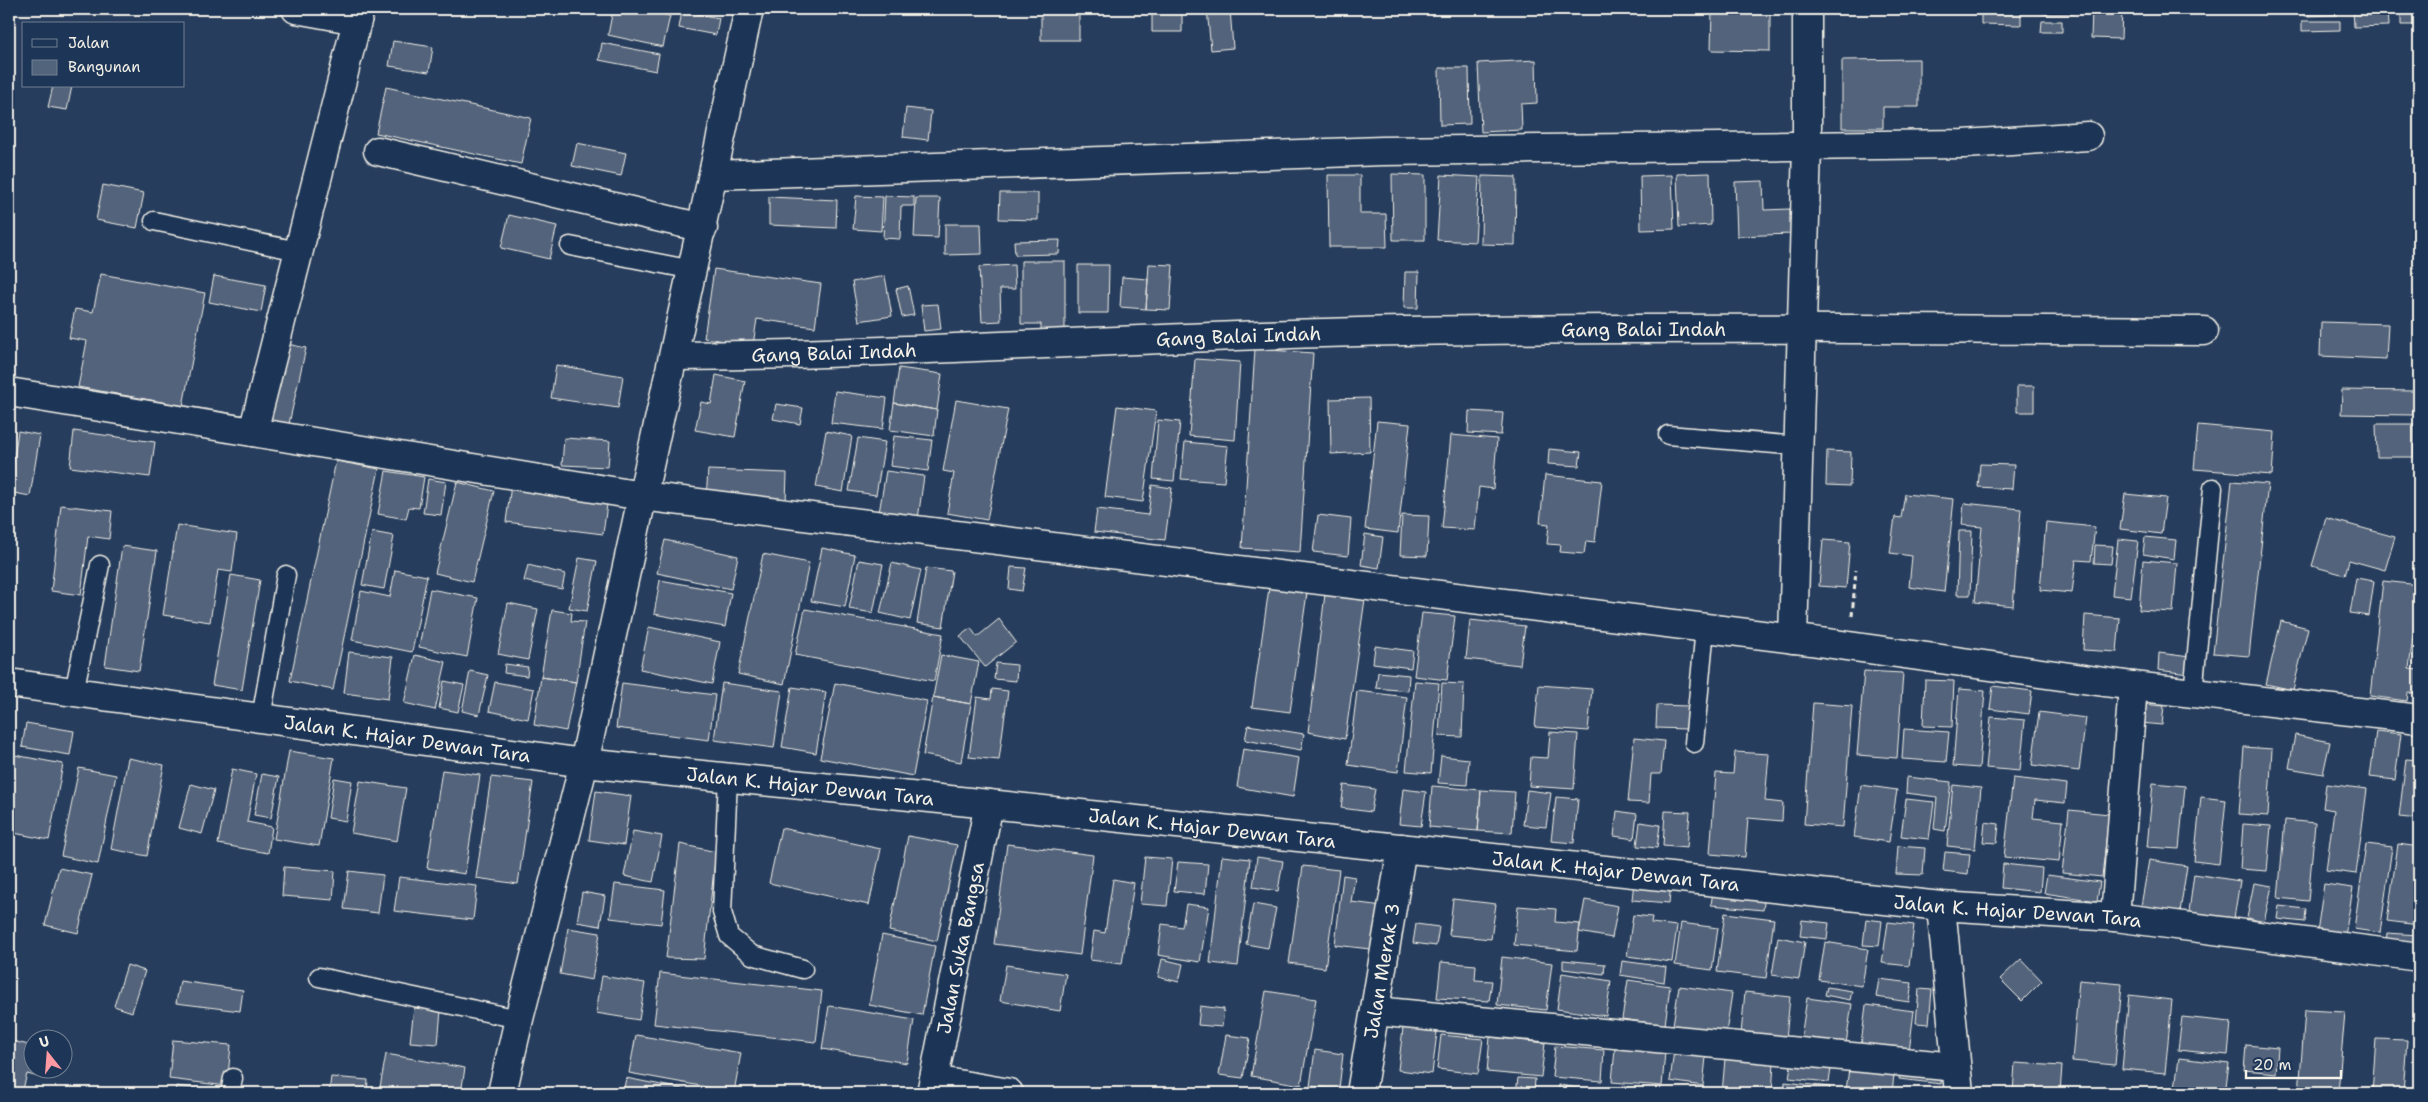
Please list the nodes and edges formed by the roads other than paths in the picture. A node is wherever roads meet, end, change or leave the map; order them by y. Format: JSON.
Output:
{"nodes":[{"id":1,"x":296,"y":9,"type":"edge"},
{"id":2,"x":748,"y":9,"type":"edge"},
{"id":3,"x":1807,"y":9,"type":"edge"},
{"id":4,"x":358,"y":14,"type":"edge"},
{"id":5,"x":2088,"y":136,"type":"dead end"},
{"id":6,"x":1807,"y":146,"type":"junction"},
{"id":7,"x":378,"y":151,"type":"dead end"},
{"id":8,"x":714,"y":175,"type":"junction"},
{"id":9,"x":154,"y":221,"type":"dead end"},
{"id":10,"x":702,"y":228,"type":"junction"},
{"id":11,"x":570,"y":246,"type":"dead end"},
{"id":12,"x":298,"y":252,"type":"junction"},
{"id":13,"x":693,"y":270,"type":"junction"},
{"id":14,"x":1802,"y":328,"type":"junction"},
{"id":15,"x":2204,"y":331,"type":"dead end"},
{"id":16,"x":674,"y":356,"type":"junction"},
{"id":17,"x":9,"y":392,"type":"edge"},
{"id":18,"x":253,"y":432,"type":"junction"},
{"id":19,"x":1668,"y":435,"type":"dead end"},
{"id":20,"x":1799,"y":446,"type":"junction"},
{"id":21,"x":2213,"y":488,"type":"dead end"},
{"id":22,"x":642,"y":496,"type":"junction"},
{"id":23,"x":100,"y":565,"type":"dead end"},
{"id":24,"x":286,"y":575,"type":"dead end"},
{"id":25,"x":1705,"y":628,"type":"junction"},
{"id":26,"x":1793,"y":639,"type":"junction"},
{"id":27,"x":9,"y":683,"type":"edge"},
{"id":28,"x":2133,"y":686,"type":"junction"},
{"id":29,"x":74,"y":692,"type":"junction"},
{"id":30,"x":2193,"y":693,"type":"junction"},
{"id":31,"x":261,"y":718,"type":"junction"},
{"id":32,"x":2419,"y":719,"type":"edge"},
{"id":33,"x":1694,"y":743,"type":"dead end"},
{"id":34,"x":584,"y":763,"type":"junction"},
{"id":35,"x":728,"y":778,"type":"junction"},
{"id":36,"x":989,"y":804,"type":"junction"},
{"id":37,"x":1402,"y":848,"type":"junction"},
{"id":38,"x":1941,"y":906,"type":"junction"},
{"id":39,"x":2115,"y":917,"type":"junction"},
{"id":40,"x":2419,"y":957,"type":"edge"},
{"id":41,"x":803,"y":969,"type":"dead end"},
{"id":42,"x":319,"y":977,"type":"dead end"},
{"id":43,"x":1375,"y":1010,"type":"junction"},
{"id":44,"x":519,"y":1019,"type":"junction"},
{"id":45,"x":1958,"y":1080,"type":"edge"},
{"id":46,"x":933,"y":1087,"type":"edge"},
{"id":47,"x":502,"y":1093,"type":"edge"},
{"id":48,"x":1009,"y":1093,"type":"edge"},
{"id":49,"x":1361,"y":1093,"type":"edge"}],
"edges":[{"from":1,"to":4,"type":"street"},
{"from":2,"to":8,"type":"street"},
{"from":3,"to":6,"type":"street"},
{"from":4,"to":12,"type":"street"},
{"from":5,"to":6,"type":"street"},
{"from":6,"to":8,"type":"street"},
{"from":6,"to":14,"type":"street"},
{"from":7,"to":10,"type":"street"},
{"from":8,"to":10,"type":"street"},
{"from":9,"to":12,"type":"lane"},
{"from":10,"to":13,"type":"street"},
{"from":11,"to":13,"type":"lane"},
{"from":12,"to":18,"type":"street"},
{"from":13,"to":16,"type":"street"},
{"from":14,"to":15,"type":"street","name":"Gang Balai Indah"},
{"from":14,"to":16,"type":"street","name":"Gang Balai Indah"},
{"from":14,"to":20,"type":"street"},
{"from":16,"to":22,"type":"street"},
{"from":17,"to":18,"type":"street"},
{"from":18,"to":22,"type":"street"},
{"from":19,"to":20,"type":"lane"},
{"from":20,"to":26,"type":"street"},
{"from":21,"to":30,"type":"lane"},
{"from":22,"to":25,"type":"street"},
{"from":22,"to":34,"type":"street"},
{"from":23,"to":29,"type":"lane"},
{"from":24,"to":31,"type":"lane"},
{"from":25,"to":26,"type":"street"},
{"from":25,"to":33,"type":"lane"},
{"from":26,"to":28,"type":"street"},
{"from":27,"to":29,"type":"street","name":"Jalan K. Hajar Dewan Tara"},
{"from":28,"to":30,"type":"street"},
{"from":28,"to":39,"type":"street"},
{"from":29,"to":31,"type":"street","name":"Jalan K. Hajar Dewan Tara"},
{"from":30,"to":32,"type":"street"},
{"from":31,"to":34,"type":"street","name":"Jalan K. Hajar Dewan Tara"},
{"from":34,"to":35,"type":"street","name":"Jalan K. Hajar Dewan Tara"},
{"from":34,"to":44,"type":"street"},
{"from":35,"to":36,"type":"street","name":"Jalan K. Hajar Dewan Tara"},
{"from":35,"to":41,"type":"lane"},
{"from":36,"to":37,"type":"street","name":"Jalan K. Hajar Dewan Tara"},
{"from":36,"to":46,"type":"street","name":"Jalan Suka Bangsa"},
{"from":37,"to":38,"type":"street","name":"Jalan K. Hajar Dewan Tara"},
{"from":37,"to":43,"type":"street","name":"Jalan Merak 3"},
{"from":38,"to":39,"type":"street","name":"Jalan K. Hajar Dewan Tara"},
{"from":38,"to":45,"type":"street"},
{"from":39,"to":40,"type":"street","name":"Jalan K. Hajar Dewan Tara"},
{"from":42,"to":44,"type":"lane"},
{"from":43,"to":45,"type":"street"},
{"from":43,"to":49,"type":"street","name":"Jalan Merak 3"},
{"from":44,"to":47,"type":"street"},
{"from":46,"to":48,"type":"street"}]}
